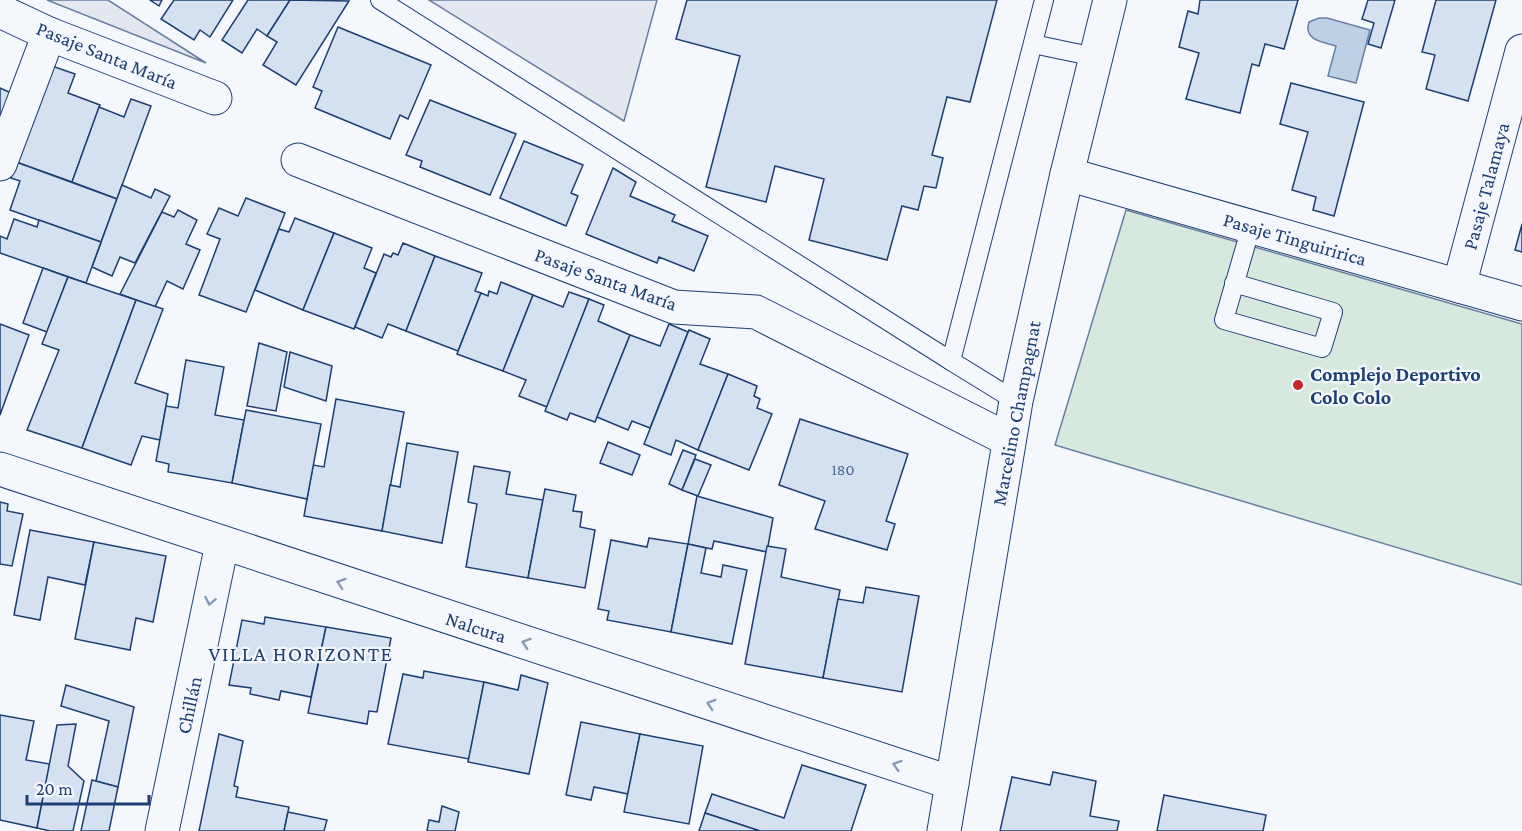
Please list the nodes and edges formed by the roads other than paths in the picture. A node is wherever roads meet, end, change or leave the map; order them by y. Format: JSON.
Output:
{"nodes":[{"id":1,"x":380,"y":0,"type":"edge"},
{"id":2,"x":1044,"y":0,"type":"edge"},
{"id":3,"x":1110,"y":0,"type":"edge"},
{"id":4,"x":0,"y":11,"type":"edge"},
{"id":5,"x":49,"y":34,"type":"junction"},
{"id":6,"x":1033,"y":44,"type":"junction"},
{"id":7,"x":1522,"y":51,"type":"edge"},
{"id":8,"x":1095,"y":57,"type":"junction"},
{"id":9,"x":215,"y":98,"type":"dead end"},
{"id":10,"x":298,"y":160,"type":"dead end"},
{"id":11,"x":0,"y":164,"type":"edge"},
{"id":12,"x":1067,"y":174,"type":"junction"},
{"id":13,"x":1251,"y":227,"type":"junction"},
{"id":14,"x":1234,"y":283,"type":"junction"},
{"id":15,"x":1459,"y":286,"type":"junction"},
{"id":16,"x":1522,"y":304,"type":"edge"},
{"id":17,"x":951,"y":361,"type":"junction"},
{"id":18,"x":1016,"y":401,"type":"junction"},
{"id":19,"x":1009,"y":440,"type":"junction"},
{"id":20,"x":0,"y":470,"type":"edge"},
{"id":21,"x":222,"y":544,"type":"junction"},
{"id":22,"x":952,"y":783,"type":"junction"},
{"id":23,"x":162,"y":831,"type":"edge"},
{"id":24,"x":944,"y":831,"type":"edge"}],
"edges":[{"from":1,"to":17,"type":"lane"},
{"from":2,"to":6,"type":"lane"},
{"from":3,"to":8,"type":"street","name":"Marcelino Champagnat"},
{"from":4,"to":5,"type":"street","name":"Pasaje Santa María"},
{"from":5,"to":9,"type":"street","name":"Pasaje Santa María"},
{"from":5,"to":11,"type":"street"},
{"from":6,"to":8,"type":"lane"},
{"from":6,"to":17,"type":"lane"},
{"from":7,"to":15,"type":"street","name":"Pasaje Talamaya"},
{"from":8,"to":12,"type":"street","name":"Marcelino Champagnat"},
{"from":10,"to":19,"type":"street","name":"Pasaje Santa María"},
{"from":12,"to":13,"type":"street","name":"Pasaje Tinguiririca"},
{"from":12,"to":18,"type":"street","name":"Marcelino Champagnat"},
{"from":13,"to":14,"type":"lane"},
{"from":13,"to":15,"type":"street","name":"Pasaje Tinguiririca"},
{"from":14,"to":14,"type":"lane"},
{"from":15,"to":16,"type":"street","name":"Pasaje Tinguiririca"},
{"from":17,"to":18,"type":"lane"},
{"from":18,"to":19,"type":"street","name":"Marcelino Champagnat"},
{"from":19,"to":22,"type":"street","name":"Marcelino Champagnat"},
{"from":20,"to":21,"type":"street","name":"Nalcura"},
{"from":22,"to":21,"type":"street","name":"Nalcura","one_way":true},
{"from":21,"to":23,"type":"street","name":"Chillán","one_way":true},
{"from":22,"to":24,"type":"street","name":"Marcelino Champagnat"}]}
